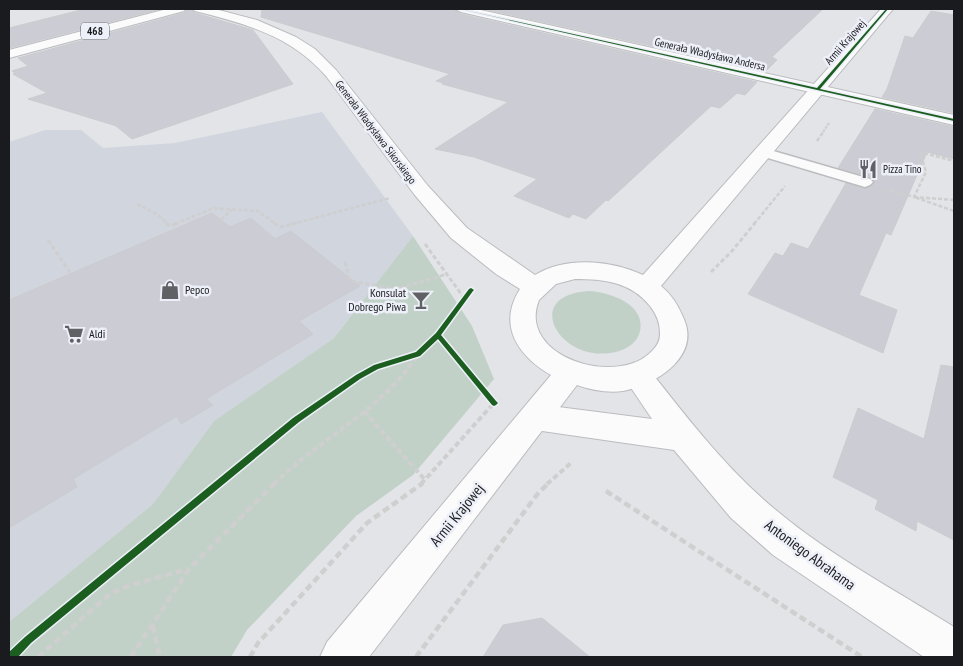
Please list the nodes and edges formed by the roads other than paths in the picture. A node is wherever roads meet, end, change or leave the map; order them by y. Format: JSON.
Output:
{"nodes":[{"id":1,"x":180,"y":9,"type":"edge"},
{"id":2,"x":199,"y":9,"type":"edge"},
{"id":3,"x":461,"y":9,"type":"edge"},
{"id":4,"x":887,"y":9,"type":"edge"},
{"id":5,"x":9,"y":54,"type":"edge"},
{"id":6,"x":818,"y":89,"type":"junction"},
{"id":7,"x":954,"y":120,"type":"edge"},
{"id":8,"x":763,"y":152,"type":"junction"},
{"id":9,"x":865,"y":182,"type":"dead end"},
{"id":10,"x":535,"y":287,"type":"junction"},
{"id":11,"x":646,"y":287,"type":"junction"},
{"id":12,"x":571,"y":372,"type":"junction"},
{"id":13,"x":638,"y":376,"type":"junction"},
{"id":14,"x":535,"y":417,"type":"junction"},
{"id":15,"x":683,"y":437,"type":"junction"},
{"id":16,"x":954,"y":652,"type":"edge"},
{"id":17,"x":342,"y":657,"type":"edge"}],
"edges":[{"from":1,"to":5,"type":"street","number":"468"},
{"from":2,"to":10,"type":"street","name":"Generała Władysława Sikorskiego"},
{"from":3,"to":6,"type":"street","name":"Generała Władysława Andersa"},
{"from":4,"to":6,"type":"street","name":"Armii Krajowej"},
{"from":6,"to":7,"type":"street","name":"Generała Władysława Andersa"},
{"from":6,"to":8,"type":"street","name":"Armii Krajowej"},
{"from":8,"to":9,"type":"lane"},
{"from":8,"to":11,"type":"street","name":"Armii Krajowej"},
{"from":10,"to":11,"type":"street"},
{"from":10,"to":12,"type":"street"},
{"from":11,"to":13,"type":"street"},
{"from":12,"to":13,"type":"street"},
{"from":12,"to":14,"type":"street","name":"Armii Krajowej"},
{"from":13,"to":15,"type":"street","name":"Antoniego Abrahama"},
{"from":14,"to":15,"type":"street"},
{"from":14,"to":17,"type":"street","name":"Armii Krajowej"},
{"from":15,"to":16,"type":"street","name":"Antoniego Abrahama"}]}
